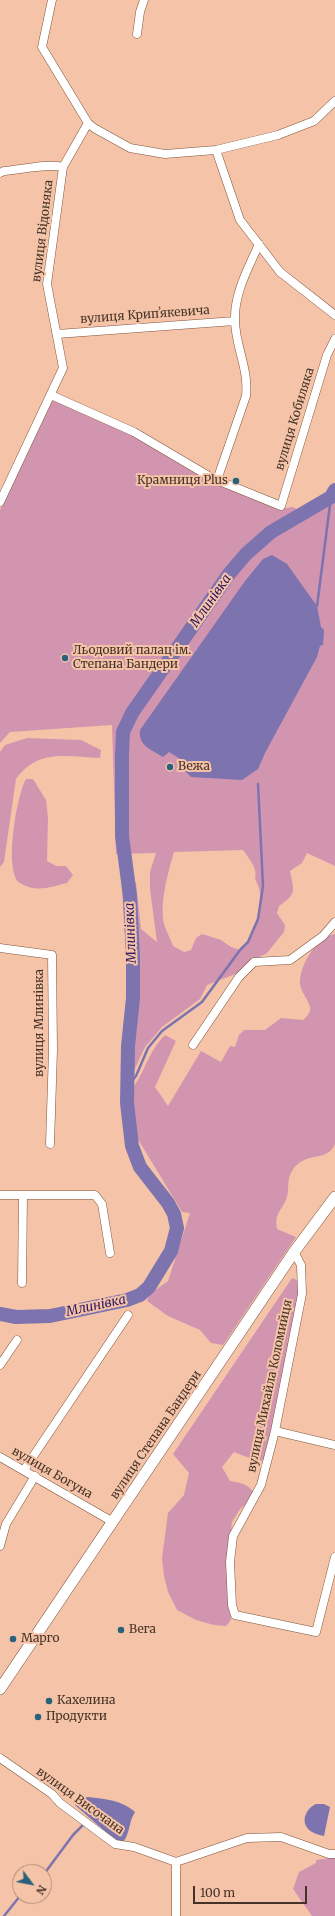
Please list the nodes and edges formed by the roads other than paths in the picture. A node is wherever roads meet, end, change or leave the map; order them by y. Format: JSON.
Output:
{"nodes":[{"id":1,"x":52,"y":0,"type":"edge"},
{"id":2,"x":144,"y":0,"type":"edge"},
{"id":3,"x":137,"y":34,"type":"dead end"},
{"id":4,"x":335,"y":101,"type":"edge"},
{"id":5,"x":88,"y":123,"type":"junction"},
{"id":6,"x":216,"y":150,"type":"junction"},
{"id":7,"x":63,"y":167,"type":"junction"},
{"id":8,"x":1,"y":171,"type":"edge"},
{"id":9,"x":259,"y":244,"type":"junction"},
{"id":10,"x":335,"y":315,"type":"edge"},
{"id":11,"x":234,"y":321,"type":"junction"},
{"id":12,"x":57,"y":334,"type":"junction"},
{"id":13,"x":335,"y":339,"type":"edge"},
{"id":14,"x":51,"y":395,"type":"junction"},
{"id":15,"x":217,"y":480,"type":"junction"},
{"id":16,"x":0,"y":502,"type":"edge"},
{"id":17,"x":335,"y":922,"type":"edge"},
{"id":18,"x":0,"y":948,"type":"edge"},
{"id":19,"x":193,"y":1045,"type":"dead end"},
{"id":20,"x":50,"y":1144,"type":"dead end"},
{"id":21,"x":0,"y":1195,"type":"edge"},
{"id":22,"x":23,"y":1195,"type":"junction"},
{"id":23,"x":335,"y":1196,"type":"edge"},
{"id":24,"x":294,"y":1252,"type":"junction"},
{"id":25,"x":110,"y":1253,"type":"dead end"},
{"id":26,"x":22,"y":1283,"type":"dead end"},
{"id":27,"x":128,"y":1315,"type":"dead end"},
{"id":28,"x":17,"y":1340,"type":"dead end"},
{"id":29,"x":0,"y":1365,"type":"edge"},
{"id":30,"x":275,"y":1430,"type":"junction"},
{"id":31,"x":335,"y":1445,"type":"edge"},
{"id":32,"x":0,"y":1457,"type":"edge"},
{"id":33,"x":24,"y":1470,"type":"junction"},
{"id":34,"x":35,"y":1476,"type":"junction"},
{"id":35,"x":113,"y":1522,"type":"junction"},
{"id":36,"x":0,"y":1546,"type":"edge"},
{"id":37,"x":335,"y":1557,"type":"edge"},
{"id":38,"x":0,"y":1689,"type":"edge"},
{"id":39,"x":0,"y":1758,"type":"edge"},
{"id":40,"x":335,"y":1854,"type":"edge"},
{"id":41,"x":176,"y":1862,"type":"junction"},
{"id":42,"x":176,"y":1916,"type":"edge"}],
"edges":[{"from":1,"to":5,"type":"street"},
{"from":2,"to":3,"type":"street"},
{"from":4,"to":6,"type":"street"},
{"from":5,"to":6,"type":"street"},
{"from":5,"to":7,"type":"street","name":"вулиця Відоняка"},
{"from":6,"to":9,"type":"street"},
{"from":7,"to":8,"type":"street"},
{"from":7,"to":12,"type":"street","name":"вулиця Відоняка"},
{"from":9,"to":10,"type":"street"},
{"from":9,"to":11,"type":"street"},
{"from":11,"to":12,"type":"street","name":"вулиця Крипʼякевича"},
{"from":11,"to":15,"type":"street"},
{"from":12,"to":14,"type":"street","name":"вулиця Відоняка"},
{"from":13,"to":15,"type":"street","name":"вулиця Кобиляка"},
{"from":14,"to":15,"type":"street"},
{"from":14,"to":16,"type":"street","name":"вулиця Відоняка"},
{"from":17,"to":19,"type":"street"},
{"from":18,"to":20,"type":"street","name":"вулиця Млинівка"},
{"from":21,"to":22,"type":"street"},
{"from":22,"to":25,"type":"street"},
{"from":22,"to":26,"type":"street"},
{"from":23,"to":24,"type":"main road","name":"вулиця Степана Бандери"},
{"from":24,"to":30,"type":"street","name":"вулиця Михайла Коломийця"},
{"from":24,"to":35,"type":"main road","name":"вулиця Степана Бандери"},
{"from":27,"to":33,"type":"street"},
{"from":28,"to":29,"type":"street"},
{"from":30,"to":31,"type":"street"},
{"from":30,"to":37,"type":"street","name":"вулиця Михайла Коломийця"},
{"from":32,"to":33,"type":"street","name":"вулиця Богуна"},
{"from":33,"to":34,"type":"street","name":"вулиця Богуна"},
{"from":34,"to":35,"type":"street","name":"вулиця Богуна"},
{"from":34,"to":36,"type":"street"},
{"from":35,"to":38,"type":"main road","name":"вулиця Степана Бандери"},
{"from":39,"to":41,"type":"street","name":"вулиця Височана"},
{"from":40,"to":41,"type":"street"},
{"from":41,"to":42,"type":"street"}]}
